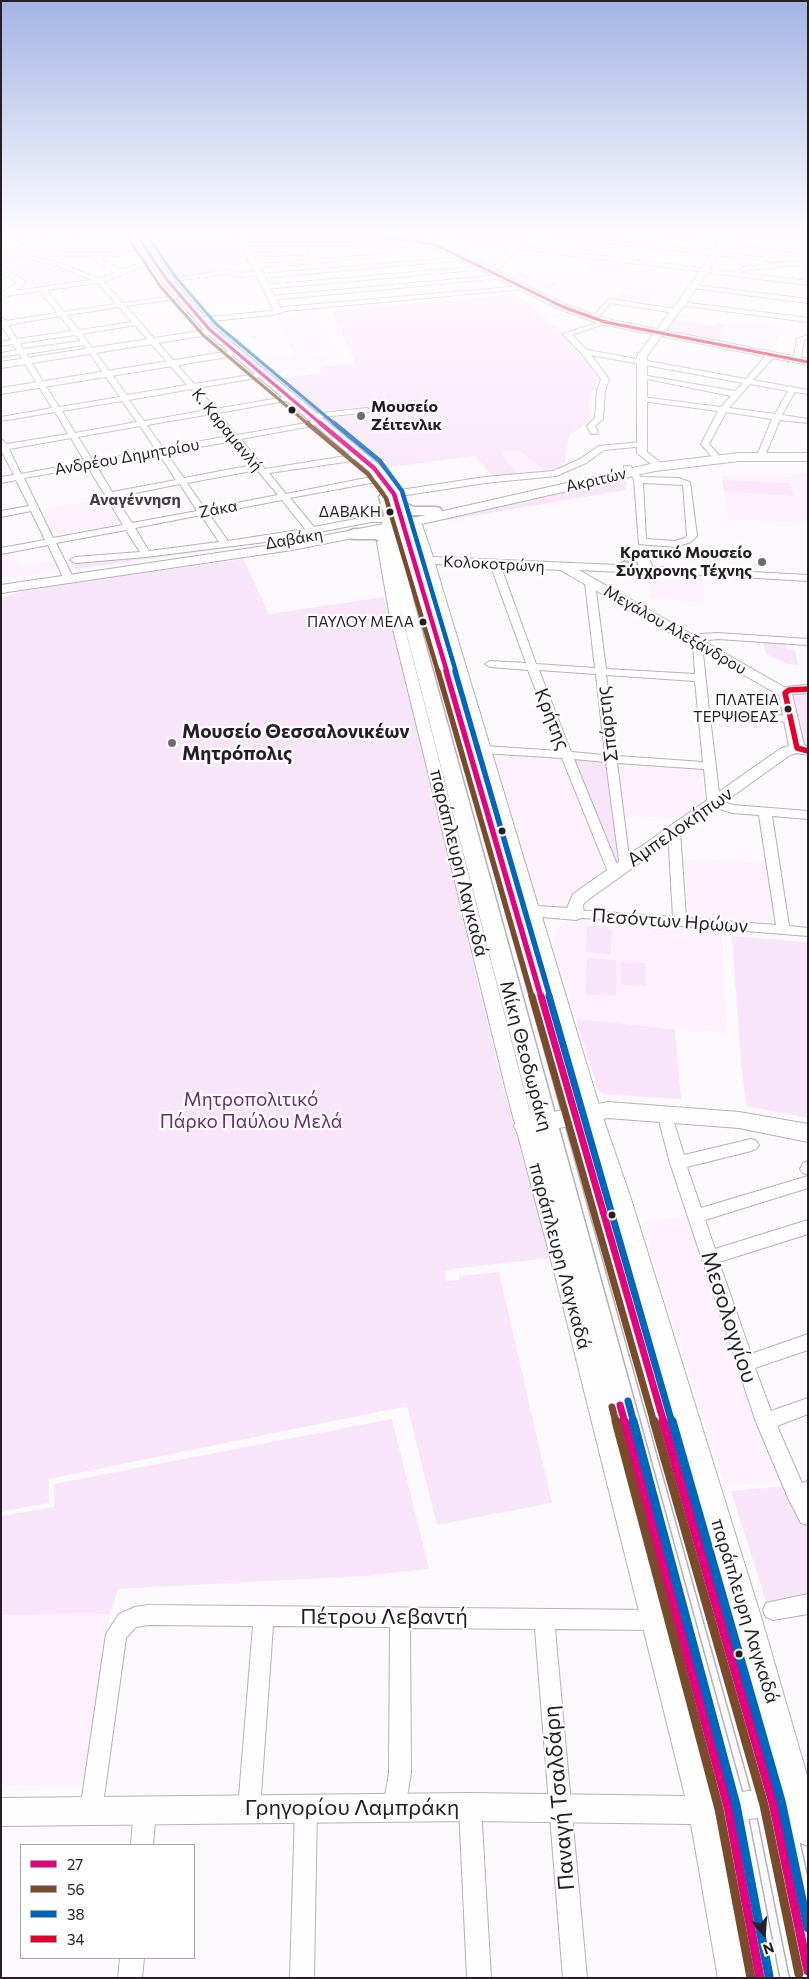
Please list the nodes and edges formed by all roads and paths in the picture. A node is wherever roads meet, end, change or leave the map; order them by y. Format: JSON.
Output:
{"nodes":[{"id":1,"x":73,"y":326,"type":"edge"},
{"id":2,"x":114,"y":326,"type":"edge"},
{"id":3,"x":139,"y":326,"type":"edge"},
{"id":4,"x":200,"y":326,"type":"edge"},
{"id":5,"x":207,"y":326,"type":"edge"},
{"id":6,"x":585,"y":326,"type":"edge"},
{"id":7,"x":635,"y":326,"type":"edge"},
{"id":8,"x":665,"y":326,"type":"edge"},
{"id":9,"x":78,"y":332,"type":"junction"},
{"id":10,"x":661,"y":332,"type":"junction"},
{"id":11,"x":206,"y":333,"type":"junction"},
{"id":12,"x":5,"y":334,"type":"edge"},
{"id":13,"x":808,"y":337,"type":"edge"},
{"id":14,"x":15,"y":342,"type":"junction"},
{"id":15,"x":85,"y":342,"type":"junction"},
{"id":16,"x":153,"y":342,"type":"junction"},
{"id":17,"x":1,"y":344,"type":"edge"},
{"id":18,"x":92,"y":351,"type":"junction"},
{"id":19,"x":21,"y":352,"type":"junction"},
{"id":20,"x":585,"y":352,"type":"junction"},
{"id":21,"x":233,"y":353,"type":"junction"},
{"id":22,"x":1,"y":355,"type":"edge"},
{"id":23,"x":771,"y":355,"type":"junction"},
{"id":24,"x":804,"y":359,"type":"edge"},
{"id":25,"x":641,"y":361,"type":"junction"},
{"id":26,"x":27,"y":362,"type":"junction"},
{"id":27,"x":172,"y":363,"type":"junction"},
{"id":28,"x":1,"y":366,"type":"edge"},
{"id":29,"x":108,"y":374,"type":"junction"},
{"id":30,"x":256,"y":376,"type":"junction"},
{"id":31,"x":642,"y":377,"type":"junction"},
{"id":32,"x":747,"y":380,"type":"junction"},
{"id":33,"x":41,"y":384,"type":"junction"},
{"id":34,"x":192,"y":386,"type":"junction"},
{"id":35,"x":793,"y":389,"type":"junction"},
{"id":36,"x":1,"y":391,"type":"edge"},
{"id":37,"x":808,"y":392,"type":"edge"},
{"id":38,"x":736,"y":394,"type":"junction"},
{"id":39,"x":124,"y":398,"type":"junction"},
{"id":40,"x":285,"y":399,"type":"junction"},
{"id":41,"x":642,"y":399,"type":"junction"},
{"id":42,"x":57,"y":410,"type":"junction"},
{"id":43,"x":367,"y":410,"type":"dead end"},
{"id":44,"x":723,"y":410,"type":"junction"},
{"id":45,"x":211,"y":412,"type":"junction"},
{"id":46,"x":777,"y":417,"type":"junction"},
{"id":47,"x":1,"y":419,"type":"edge"},
{"id":48,"x":312,"y":420,"type":"junction"},
{"id":49,"x":808,"y":421,"type":"edge"},
{"id":50,"x":142,"y":424,"type":"junction"},
{"id":51,"x":594,"y":432,"type":"dead end"},
{"id":52,"x":74,"y":436,"type":"junction"},
{"id":53,"x":234,"y":438,"type":"junction"},
{"id":54,"x":642,"y":444,"type":"junction"},
{"id":55,"x":2,"y":446,"type":"edge"},
{"id":56,"x":162,"y":451,"type":"junction"},
{"id":57,"x":762,"y":453,"type":"junction"},
{"id":58,"x":808,"y":453,"type":"edge"},
{"id":59,"x":715,"y":455,"type":"junction"},
{"id":60,"x":808,"y":457,"type":"edge"},
{"id":61,"x":352,"y":458,"type":"junction"},
{"id":62,"x":91,"y":464,"type":"junction"},
{"id":63,"x":657,"y":464,"type":"junction"},
{"id":64,"x":260,"y":470,"type":"junction"},
{"id":65,"x":633,"y":473,"type":"junction"},
{"id":66,"x":18,"y":477,"type":"junction"},
{"id":67,"x":376,"y":479,"type":"junction"},
{"id":68,"x":1,"y":480,"type":"edge"},
{"id":69,"x":182,"y":482,"type":"junction"},
{"id":70,"x":109,"y":495,"type":"junction"},
{"id":71,"x":282,"y":496,"type":"junction"},
{"id":72,"x":35,"y":508,"type":"junction"},
{"id":73,"x":435,"y":511,"type":"joint"},
{"id":74,"x":202,"y":512,"type":"junction"},
{"id":75,"x":1,"y":514,"type":"edge"},
{"id":76,"x":400,"y":520,"type":"junction"},
{"id":77,"x":129,"y":526,"type":"junction"},
{"id":78,"x":312,"y":531,"type":"junction"},
{"id":79,"x":354,"y":534,"type":"joint"},
{"id":80,"x":52,"y":541,"type":"junction"},
{"id":81,"x":225,"y":544,"type":"junction"},
{"id":82,"x":1,"y":551,"type":"edge"},
{"id":83,"x":146,"y":554,"type":"junction"},
{"id":84,"x":394,"y":556,"type":"junction"},
{"id":85,"x":640,"y":557,"type":"junction"},
{"id":86,"x":626,"y":558,"type":"junction"},
{"id":87,"x":75,"y":560,"type":"dead end"},
{"id":88,"x":421,"y":561,"type":"junction"},
{"id":89,"x":495,"y":564,"type":"junction"},
{"id":90,"x":564,"y":567,"type":"junction"},
{"id":91,"x":595,"y":568,"type":"junction"},
{"id":92,"x":68,"y":576,"type":"junction"},
{"id":93,"x":808,"y":578,"type":"edge"},
{"id":94,"x":1,"y":583,"type":"edge"},
{"id":95,"x":593,"y":584,"type":"junction"},
{"id":96,"x":1,"y":589,"type":"edge"},
{"id":97,"x":611,"y":595,"type":"junction"},
{"id":98,"x":592,"y":600,"type":"junction"},
{"id":99,"x":694,"y":642,"type":"junction"},
{"id":100,"x":808,"y":642,"type":"edge"},
{"id":101,"x":490,"y":664,"type":"dead end"},
{"id":102,"x":532,"y":667,"type":"junction"},
{"id":103,"x":601,"y":672,"type":"junction"},
{"id":104,"x":700,"y":678,"type":"junction"},
{"id":105,"x":808,"y":689,"type":"edge"},
{"id":106,"x":785,"y":693,"type":"junction"},
{"id":107,"x":703,"y":712,"type":"junction"},
{"id":108,"x":791,"y":718,"type":"junction"},
{"id":109,"x":477,"y":749,"type":"junction"},
{"id":110,"x":802,"y":750,"type":"edge"},
{"id":111,"x":567,"y":755,"type":"junction"},
{"id":112,"x":610,"y":758,"type":"junction"},
{"id":113,"x":708,"y":766,"type":"junction"},
{"id":114,"x":716,"y":803,"type":"junction"},
{"id":115,"x":765,"y":812,"type":"junction"},
{"id":116,"x":808,"y":815,"type":"edge"},
{"id":117,"x":674,"y":831,"type":"junction"},
{"id":118,"x":460,"y":834,"type":"junction"},
{"id":119,"x":619,"y":869,"type":"junction"},
{"id":120,"x":532,"y":911,"type":"junction"},
{"id":121,"x":576,"y":914,"type":"junction"},
{"id":122,"x":680,"y":922,"type":"junction"},
{"id":123,"x":783,"y":930,"type":"junction"},
{"id":124,"x":808,"y":932,"type":"edge"},
{"id":125,"x":665,"y":1119,"type":"junction"},
{"id":126,"x":560,"y":1125,"type":"junction"},
{"id":127,"x":743,"y":1132,"type":"junction"},
{"id":128,"x":808,"y":1132,"type":"edge"},
{"id":129,"x":808,"y":1143,"type":"edge"},
{"id":130,"x":678,"y":1163,"type":"junction"},
{"id":131,"x":808,"y":1182,"type":"edge"},
{"id":132,"x":696,"y":1216,"type":"junction"},
{"id":133,"x":808,"y":1227,"type":"edge"},
{"id":134,"x":709,"y":1258,"type":"junction"},
{"id":135,"x":808,"y":1342,"type":"edge"},
{"id":136,"x":745,"y":1364,"type":"junction"},
{"id":137,"x":808,"y":1406,"type":"edge"},
{"id":138,"x":765,"y":1422,"type":"junction"},
{"id":139,"x":802,"y":1492,"type":"edge"},
{"id":140,"x":808,"y":1516,"type":"edge"},
{"id":141,"x":808,"y":1604,"type":"edge"},
{"id":142,"x":773,"y":1610,"type":"dead end"},
{"id":143,"x":264,"y":1616,"type":"junction"},
{"id":144,"x":400,"y":1617,"type":"junction"},
{"id":145,"x":544,"y":1619,"type":"junction"},
{"id":146,"x":654,"y":1620,"type":"junction"},
{"id":147,"x":794,"y":1800,"type":"edge"},
{"id":148,"x":470,"y":1807,"type":"junction"},
{"id":149,"x":306,"y":1808,"type":"junction"},
{"id":150,"x":394,"y":1808,"type":"junction"},
{"id":151,"x":560,"y":1808,"type":"junction"},
{"id":152,"x":250,"y":1809,"type":"junction"},
{"id":153,"x":715,"y":1809,"type":"junction"},
{"id":154,"x":146,"y":1810,"type":"junction"},
{"id":155,"x":92,"y":1811,"type":"junction"},
{"id":156,"x":2,"y":1813,"type":"edge"},
{"id":157,"x":808,"y":1832,"type":"edge"},
{"id":158,"x":142,"y":1844,"type":"edge"},
{"id":159,"x":132,"y":1959,"type":"edge"},
{"id":160,"x":808,"y":1972,"type":"edge"},
{"id":161,"x":130,"y":1978,"type":"edge"},
{"id":162,"x":302,"y":1978,"type":"edge"},
{"id":163,"x":479,"y":1978,"type":"edge"},
{"id":164,"x":575,"y":1978,"type":"edge"},
{"id":165,"x":734,"y":1978,"type":"edge"},
{"id":166,"x":760,"y":1978,"type":"edge"}],
"edges":[{"from":1,"to":9,"type":"street"},
{"from":2,"to":9,"type":"street"},
{"from":3,"to":16,"type":"street","name":"Κ. Καραμανλή"},
{"from":4,"to":11,"type":"highway","name":"Μίκη Θεοδωράκη"},
{"from":5,"to":21,"type":"highway","name":"Μίκη Θεοδωράκη"},
{"from":6,"to":20,"type":"street"},
{"from":7,"to":10,"type":"main road"},
{"from":8,"to":10,"type":"street"},
{"from":9,"to":14,"type":"street"},
{"from":9,"to":15,"type":"street"},
{"from":10,"to":23,"type":"main road"},
{"from":10,"to":24,"type":"main road"},
{"from":10,"to":25,"type":"street"},
{"from":11,"to":16,"type":"street"},
{"from":11,"to":21,"type":"highway","name":"Μίκη Θεοδωράκη"},
{"from":12,"to":14,"type":"street"},
{"from":13,"to":24,"type":"street"},
{"from":14,"to":17,"type":"street"},
{"from":14,"to":19,"type":"street"},
{"from":15,"to":18,"type":"street"},
{"from":15,"to":19,"type":"street"},
{"from":16,"to":18,"type":"street"},
{"from":16,"to":27,"type":"street","name":"Κ. Καραμανλή"},
{"from":18,"to":26,"type":"street"},
{"from":18,"to":29,"type":"street"},
{"from":19,"to":22,"type":"street"},
{"from":19,"to":26,"type":"street"},
{"from":20,"to":25,"type":"street"},
{"from":20,"to":51,"type":"street"},
{"from":21,"to":27,"type":"street"},
{"from":21,"to":30,"type":"highway","name":"Μίκη Θεοδωράκη"},
{"from":21,"to":48,"type":"highway","name":"Μίκη Θεοδωράκη"},
{"from":23,"to":24,"type":"main road"},
{"from":23,"to":32,"type":"street"},
{"from":25,"to":31,"type":"street"},
{"from":25,"to":32,"type":"street"},
{"from":26,"to":28,"type":"street"},
{"from":26,"to":33,"type":"street"},
{"from":27,"to":29,"type":"street"},
{"from":27,"to":34,"type":"street","name":"Κ. Καραμανλή"},
{"from":29,"to":33,"type":"street"},
{"from":29,"to":39,"type":"street"},
{"from":30,"to":34,"type":"street"},
{"from":30,"to":40,"type":"highway","name":"Μίκη Θεοδωράκη"},
{"from":31,"to":38,"type":"street"},
{"from":31,"to":41,"type":"street"},
{"from":32,"to":35,"type":"street"},
{"from":32,"to":38,"type":"street"},
{"from":33,"to":36,"type":"street"},
{"from":33,"to":42,"type":"street"},
{"from":34,"to":39,"type":"street"},
{"from":34,"to":45,"type":"street","name":"Κ. Καραμανλή"},
{"from":35,"to":37,"type":"street"},
{"from":35,"to":46,"type":"street"},
{"from":38,"to":44,"type":"street"},
{"from":39,"to":42,"type":"street"},
{"from":39,"to":50,"type":"street"},
{"from":40,"to":45,"type":"street"},
{"from":40,"to":48,"type":"highway","name":"Μίκη Θεοδωράκη"},
{"from":41,"to":44,"type":"street"},
{"from":41,"to":54,"type":"street"},
{"from":42,"to":47,"type":"street"},
{"from":42,"to":52,"type":"street"},
{"from":43,"to":48,"type":"street","name":"Ανδρέου Δημητρίου"},
{"from":44,"to":46,"type":"street"},
{"from":44,"to":59,"type":"street"},
{"from":45,"to":50,"type":"street"},
{"from":45,"to":53,"type":"street","name":"Κ. Καραμανλή"},
{"from":46,"to":49,"type":"street"},
{"from":46,"to":57,"type":"street"},
{"from":48,"to":53,"type":"street","name":"Ανδρέου Δημητρίου"},
{"from":48,"to":61,"type":"highway","name":"Μίκη Θεοδωράκη"},
{"from":48,"to":76,"type":"highway","name":"Μίκη Θεοδωράκη"},
{"from":50,"to":52,"type":"street"},
{"from":50,"to":56,"type":"street"},
{"from":52,"to":55,"type":"street"},
{"from":52,"to":62,"type":"street"},
{"from":53,"to":56,"type":"street","name":"Ανδρέου Δημητρίου"},
{"from":53,"to":64,"type":"street","name":"Κ. Καραμανλή"},
{"from":54,"to":63,"type":"street"},
{"from":54,"to":76,"type":"street"},
{"from":55,"to":66,"type":"street"},
{"from":56,"to":62,"type":"street","name":"Ανδρέου Δημητρίου"},
{"from":56,"to":69,"type":"street"},
{"from":57,"to":58,"type":"main road","name":"Ακριτών"},
{"from":57,"to":59,"type":"main road","name":"Ακριτών"},
{"from":59,"to":63,"type":"main road","name":"Ακριτών"},
{"from":60,"to":63,"type":"main road","name":"Ακριτών"},
{"from":61,"to":64,"type":"street"},
{"from":61,"to":67,"type":"highway","name":"Μίκη Θεοδωράκη"},
{"from":62,"to":66,"type":"street","name":"Ανδρέου Δημητρίου"},
{"from":62,"to":70,"type":"street"},
{"from":63,"to":65,"type":"main road","name":"Ακριτών"},
{"from":64,"to":69,"type":"street"},
{"from":64,"to":71,"type":"street","name":"Κ. Καραμανλή"},
{"from":65,"to":73,"type":"main road","name":"Ακριτών"},
{"from":65,"to":76,"type":"main road","name":"Ακριτών"},
{"from":65,"to":85,"type":"street"},
{"from":65,"to":85,"type":"street"},
{"from":66,"to":68,"type":"street","name":"Ανδρέου Δημητρίου"},
{"from":66,"to":72,"type":"street"},
{"from":67,"to":71,"type":"street","name":"Ζάκα"},
{"from":67,"to":76,"type":"highway","name":"Μίκη Θεοδωράκη"},
{"from":69,"to":70,"type":"street"},
{"from":69,"to":74,"type":"street"},
{"from":70,"to":77,"type":"street"},
{"from":71,"to":74,"type":"street","name":"Ζάκα"},
{"from":71,"to":78,"type":"street","name":"Κ. Καραμανλή"},
{"from":72,"to":75,"type":"street"},
{"from":72,"to":80,"type":"street"},
{"from":73,"to":76,"type":"highway"},
{"from":74,"to":77,"type":"street","name":"Ζάκα"},
{"from":74,"to":81,"type":"street"},
{"from":76,"to":78,"type":"street","name":"Δαβάκη"},
{"from":76,"to":79,"type":"highway"},
{"from":76,"to":84,"type":"highway","name":"Μίκη Θεοδωράκη"},
{"from":76,"to":88,"type":"highway","name":"Μίκη Θεοδωράκη"},
{"from":76,"to":92,"type":"main road","name":"Δαβάκη"},
{"from":76,"to":118,"type":"street","name":"παράπλευρη Λαγκαδά"},
{"from":77,"to":80,"type":"street","name":"Ζάκα"},
{"from":77,"to":83,"type":"street"},
{"from":78,"to":81,"type":"street","name":"Δαβάκη"},
{"from":79,"to":92,"type":"main road","name":"Δαβάκη"},
{"from":80,"to":82,"type":"street","name":"Ζάκα"},
{"from":80,"to":92,"type":"street"},
{"from":81,"to":83,"type":"street","name":"Δαβάκη"},
{"from":83,"to":87,"type":"street","name":"Δαβάκη"},
{"from":84,"to":88,"type":"street","name":"Κολοκοτρώνη"},
{"from":84,"to":118,"type":"highway","name":"Μίκη Θεοδωράκη"},
{"from":85,"to":86,"type":"street","name":"Κολοκοτρώνη"},
{"from":85,"to":86,"type":"street"},
{"from":85,"to":91,"type":"street","name":"Κολοκοτρώνη"},
{"from":85,"to":93,"type":"street","name":"Κολοκοτρώνη"},
{"from":86,"to":91,"type":"street","name":"Κολοκοτρώνη"},
{"from":88,"to":89,"type":"street","name":"Κολοκοτρώνη"},
{"from":88,"to":109,"type":"highway","name":"Μίκη Θεοδωράκη"},
{"from":89,"to":90,"type":"street","name":"Κολοκοτρώνη"},
{"from":89,"to":102,"type":"street","name":"Κρήτης"},
{"from":90,"to":91,"type":"street","name":"Κολοκοτρώνη"},
{"from":90,"to":95,"type":"street","name":"Μεγάλου Αλεξάνδρου"},
{"from":91,"to":95,"type":"street","name":"Σπάρτης"},
{"from":92,"to":94,"type":"main road","name":"Δαβάκη"},
{"from":92,"to":96,"type":"main road","name":"Δαβάκη"},
{"from":95,"to":97,"type":"street","name":"Μεγάλου Αλεξάνδρου"},
{"from":95,"to":98,"type":"street","name":"Σπάρτης"},
{"from":97,"to":98,"type":"street"},
{"from":97,"to":99,"type":"street","name":"Μεγάλου Αλεξάνδρου"},
{"from":98,"to":103,"type":"street","name":"Σπάρτης"},
{"from":99,"to":100,"type":"street"},
{"from":99,"to":104,"type":"street"},
{"from":99,"to":106,"type":"street","name":"Μεγάλου Αλεξάνδρου"},
{"from":101,"to":102,"type":"street"},
{"from":102,"to":103,"type":"street"},
{"from":102,"to":111,"type":"street","name":"Κρήτης"},
{"from":103,"to":104,"type":"street"},
{"from":103,"to":112,"type":"street","name":"Σπάρτης"},
{"from":104,"to":107,"type":"street"},
{"from":105,"to":106,"type":"street"},
{"from":106,"to":108,"type":"street"},
{"from":107,"to":108,"type":"street"},
{"from":107,"to":113,"type":"street"},
{"from":108,"to":110,"type":"street"},
{"from":109,"to":111,"type":"street"},
{"from":109,"to":120,"type":"street","name":"παράπλευρη Λαγκαδά"},
{"from":109,"to":126,"type":"highway","name":"Μίκη Θεοδωράκη"},
{"from":110,"to":114,"type":"street","name":"Αμπελοκήπων"},
{"from":111,"to":112,"type":"street"},
{"from":111,"to":119,"type":"street","name":"Κρήτης"},
{"from":112,"to":113,"type":"street"},
{"from":112,"to":119,"type":"street","name":"Σπάρτης"},
{"from":113,"to":114,"type":"street"},
{"from":114,"to":115,"type":"street"},
{"from":114,"to":117,"type":"street","name":"Αμπελοκήπων"},
{"from":115,"to":116,"type":"street"},
{"from":115,"to":123,"type":"street"},
{"from":117,"to":119,"type":"street","name":"Αμπελοκήπων"},
{"from":117,"to":122,"type":"street"},
{"from":118,"to":126,"type":"highway","name":"Μίκη Θεοδωράκη"},
{"from":119,"to":121,"type":"street","name":"Αμπελοκήπων"},
{"from":120,"to":121,"type":"street","name":"Πεσόντων Ηρώων"},
{"from":120,"to":126,"type":"street","name":"παράπλευρη Λαγκαδά"},
{"from":121,"to":122,"type":"street","name":"Πεσόντων Ηρώων"},
{"from":122,"to":123,"type":"street","name":"Πεσόντων Ηρώων"},
{"from":123,"to":124,"type":"street","name":"Πεσόντων Ηρώων"},
{"from":125,"to":126,"type":"main road"},
{"from":125,"to":127,"type":"main road"},
{"from":125,"to":130,"type":"street","name":"Μεσολογγίου"},
{"from":126,"to":146,"type":"street","name":"παράπλευρη Λαγκαδά"},
{"from":126,"to":147,"type":"highway","name":"Μίκη Θεοδωράκη"},
{"from":126,"to":153,"type":"highway","name":"Μίκη Θεοδωράκη"},
{"from":127,"to":128,"type":"main road"},
{"from":127,"to":129,"type":"main road"},
{"from":127,"to":130,"type":"street"},
{"from":130,"to":132,"type":"street","name":"Μεσολογγίου"},
{"from":131,"to":132,"type":"street"},
{"from":132,"to":134,"type":"street","name":"Μεσολογγίου"},
{"from":133,"to":134,"type":"street"},
{"from":134,"to":136,"type":"street","name":"Μεσολογγίου"},
{"from":135,"to":136,"type":"street"},
{"from":136,"to":138,"type":"street","name":"Μεσολογγίου"},
{"from":137,"to":138,"type":"street"},
{"from":138,"to":139,"type":"street","name":"Μεσολογγίου"},
{"from":139,"to":140,"type":"street","name":"Μεσολογγίου"},
{"from":141,"to":142,"type":"street"},
{"from":143,"to":144,"type":"street","name":"Πέτρου Λεβαντή"},
{"from":143,"to":152,"type":"street"},
{"from":143,"to":155,"type":"street","name":"Πέτρου Λεβαντή"},
{"from":144,"to":145,"type":"street","name":"Πέτρου Λεβαντή"},
{"from":144,"to":150,"type":"street"},
{"from":145,"to":146,"type":"street","name":"Πέτρου Λεβαντή"},
{"from":145,"to":151,"type":"street","name":"Παναγή Τσαλδάρη"},
{"from":146,"to":153,"type":"street","name":"παράπλευρη Λαγκαδά"},
{"from":147,"to":153,"type":"street","name":"Γρηγορίου Λαμπράκη"},
{"from":147,"to":157,"type":"street"},
{"from":147,"to":160,"type":"highway","name":"Μίκη Θεοδωράκη"},
{"from":148,"to":150,"type":"street","name":"Γρηγορίου Λαμπράκη"},
{"from":148,"to":151,"type":"street","name":"Γρηγορίου Λαμπράκη"},
{"from":148,"to":163,"type":"street"},
{"from":149,"to":150,"type":"street","name":"Γρηγορίου Λαμπράκη"},
{"from":149,"to":152,"type":"street","name":"Γρηγορίου Λαμπράκη"},
{"from":149,"to":162,"type":"street"},
{"from":151,"to":153,"type":"street","name":"Γρηγορίου Λαμπράκη"},
{"from":151,"to":164,"type":"street","name":"Παναγή Τσαλδάρη"},
{"from":152,"to":154,"type":"street","name":"Γρηγορίου Λαμπράκη"},
{"from":153,"to":165,"type":"street","name":"παράπλευρη Λαγκαδά"},
{"from":153,"to":166,"type":"highway","name":"Μίκη Θεοδωράκη"},
{"from":154,"to":155,"type":"street","name":"Γρηγορίου Λαμπράκη"},
{"from":154,"to":158,"type":"street"},
{"from":155,"to":156,"type":"street","name":"Γρηγορίου Λαμπράκη"},
{"from":159,"to":161,"type":"street"}]}
